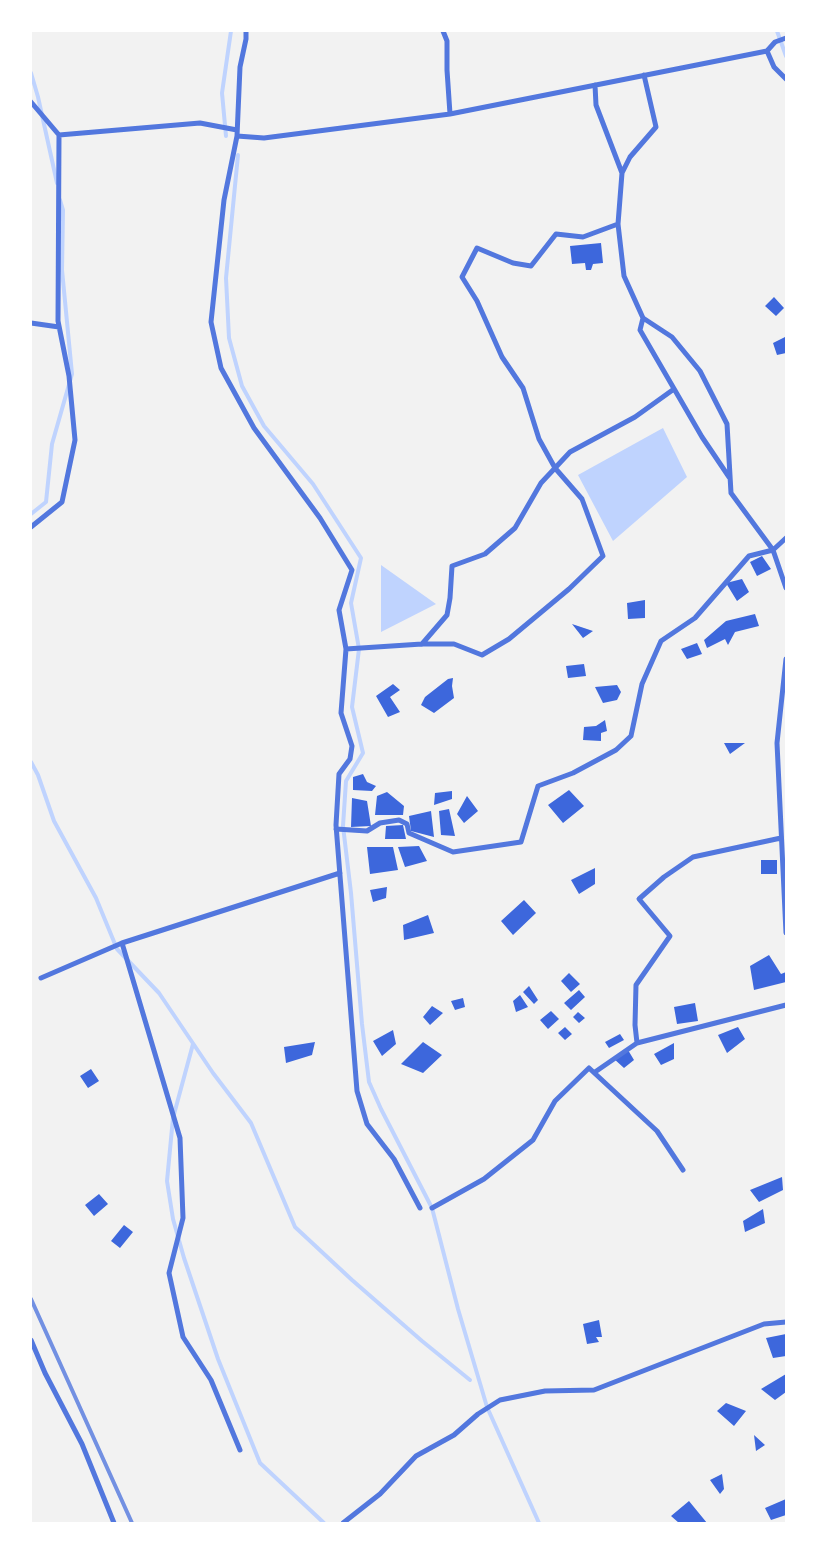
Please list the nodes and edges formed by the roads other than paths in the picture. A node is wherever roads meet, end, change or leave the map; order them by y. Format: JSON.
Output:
{"nodes":[{"id":1,"x":246,"y":31,"type":"edge"},
{"id":2,"x":443,"y":31,"type":"edge"},
{"id":3,"x":786,"y":38,"type":"edge"},
{"id":4,"x":767,"y":51,"type":"junction"},
{"id":5,"x":644,"y":75,"type":"junction"},
{"id":6,"x":786,"y":79,"type":"edge"},
{"id":7,"x":595,"y":85,"type":"junction"},
{"id":8,"x":31,"y":102,"type":"edge"},
{"id":9,"x":450,"y":114,"type":"junction"},
{"id":10,"x":236,"y":132,"type":"junction"},
{"id":11,"x":59,"y":135,"type":"junction"},
{"id":12,"x":622,"y":173,"type":"junction"},
{"id":13,"x":618,"y":224,"type":"junction"},
{"id":14,"x":643,"y":318,"type":"junction"},
{"id":15,"x":31,"y":323,"type":"edge"},
{"id":16,"x":59,"y":327,"type":"junction"},
{"id":17,"x":674,"y":389,"type":"junction"},
{"id":18,"x":555,"y":468,"type":"junction"},
{"id":19,"x":730,"y":478,"type":"junction"},
{"id":20,"x":31,"y":527,"type":"edge"},
{"id":21,"x":786,"y":538,"type":"edge"},
{"id":22,"x":773,"y":550,"type":"junction"},
{"id":23,"x":786,"y":588,"type":"edge"},
{"id":24,"x":422,"y":644,"type":"junction"},
{"id":25,"x":346,"y":649,"type":"junction"},
{"id":26,"x":786,"y":659,"type":"edge"},
{"id":27,"x":336,"y":829,"type":"junction"},
{"id":28,"x":781,"y":838,"type":"junction"},
{"id":29,"x":340,"y":873,"type":"junction"},
{"id":30,"x":786,"y":933,"type":"edge"},
{"id":31,"x":122,"y":943,"type":"junction"},
{"id":32,"x":41,"y":978,"type":"dead end"},
{"id":33,"x":786,"y":1006,"type":"edge"},
{"id":34,"x":637,"y":1043,"type":"junction"},
{"id":35,"x":595,"y":1072,"type":"junction"},
{"id":36,"x":682,"y":1170,"type":"dead end"},
{"id":37,"x":420,"y":1208,"type":"dead end"},
{"id":38,"x":432,"y":1208,"type":"dead end"},
{"id":39,"x":786,"y":1322,"type":"edge"},
{"id":40,"x":31,"y":1340,"type":"edge"},
{"id":41,"x":240,"y":1450,"type":"dead end"},
{"id":42,"x":114,"y":1523,"type":"edge"},
{"id":43,"x":343,"y":1523,"type":"edge"}],
"edges":[{"from":1,"to":10,"type":"street"},
{"from":2,"to":9,"type":"street"},
{"from":3,"to":4,"type":"street"},
{"from":4,"to":5,"type":"street"},
{"from":4,"to":6,"type":"street"},
{"from":5,"to":7,"type":"street"},
{"from":5,"to":12,"type":"street"},
{"from":7,"to":9,"type":"street"},
{"from":7,"to":12,"type":"street"},
{"from":8,"to":11,"type":"street"},
{"from":9,"to":10,"type":"street"},
{"from":10,"to":11,"type":"street"},
{"from":10,"to":25,"type":"street"},
{"from":11,"to":16,"type":"street"},
{"from":12,"to":13,"type":"street"},
{"from":13,"to":14,"type":"street"},
{"from":13,"to":18,"type":"street"},
{"from":14,"to":17,"type":"street"},
{"from":14,"to":19,"type":"street"},
{"from":15,"to":16,"type":"street"},
{"from":16,"to":20,"type":"street"},
{"from":17,"to":18,"type":"street"},
{"from":17,"to":19,"type":"street"},
{"from":18,"to":24,"type":"street"},
{"from":18,"to":24,"type":"street"},
{"from":19,"to":22,"type":"street"},
{"from":21,"to":22,"type":"street"},
{"from":22,"to":23,"type":"street"},
{"from":22,"to":27,"type":"street"},
{"from":24,"to":25,"type":"street"},
{"from":25,"to":27,"type":"street"},
{"from":26,"to":28,"type":"street"},
{"from":27,"to":29,"type":"street"},
{"from":28,"to":30,"type":"street"},
{"from":28,"to":34,"type":"street"},
{"from":29,"to":31,"type":"street"},
{"from":29,"to":37,"type":"street"},
{"from":31,"to":32,"type":"street"},
{"from":31,"to":41,"type":"street"},
{"from":33,"to":34,"type":"street"},
{"from":34,"to":35,"type":"street"},
{"from":35,"to":36,"type":"street"},
{"from":35,"to":38,"type":"street"},
{"from":39,"to":43,"type":"street"},
{"from":40,"to":42,"type":"street"}]}
